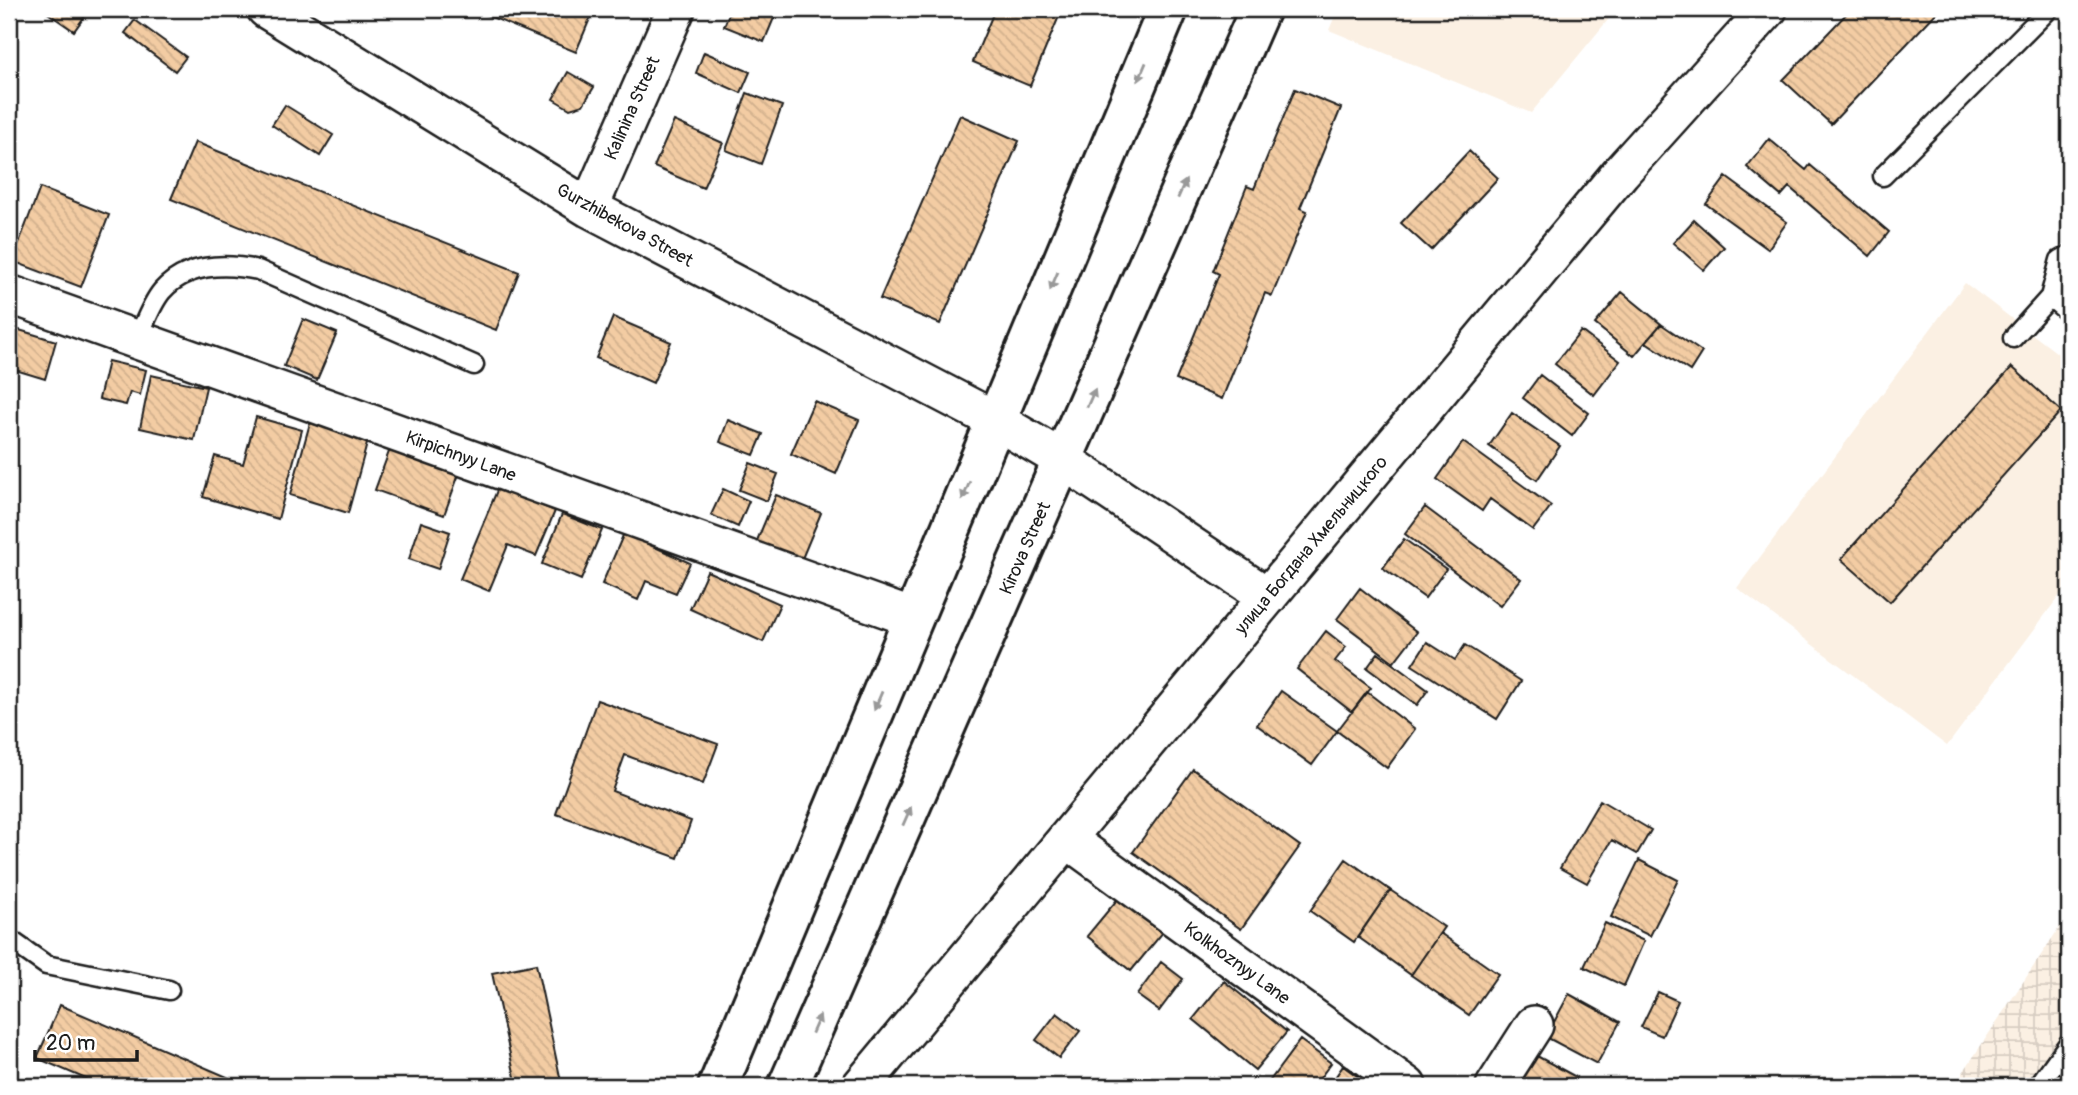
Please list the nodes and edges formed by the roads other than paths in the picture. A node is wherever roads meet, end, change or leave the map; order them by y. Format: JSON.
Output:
{"nodes":[{"id":1,"x":267,"y":9,"type":"edge"},
{"id":2,"x":676,"y":9,"type":"edge"},
{"id":3,"x":1168,"y":9,"type":"edge"},
{"id":4,"x":1260,"y":9,"type":"edge"},
{"id":5,"x":1768,"y":9,"type":"edge"},
{"id":6,"x":2049,"y":9,"type":"edge"},
{"id":7,"x":1883,"y":176,"type":"dead end"},
{"id":8,"x":589,"y":208,"type":"junction"},
{"id":9,"x":2069,"y":255,"type":"edge"},
{"id":10,"x":9,"y":294,"type":"edge"},
{"id":11,"x":2050,"y":297,"type":"junction"},
{"id":12,"x":2069,"y":313,"type":"edge"},
{"id":13,"x":2013,"y":338,"type":"dead end"},
{"id":14,"x":136,"y":340,"type":"junction"},
{"id":15,"x":474,"y":365,"type":"dead end"},
{"id":16,"x":995,"y":420,"type":"junction"},
{"id":17,"x":1063,"y":460,"type":"junction"},
{"id":18,"x":1268,"y":597,"type":"junction"},
{"id":19,"x":913,"y":618,"type":"junction"},
{"id":20,"x":1067,"y":839,"type":"junction"},
{"id":21,"x":9,"y":939,"type":"edge"},
{"id":22,"x":169,"y":990,"type":"dead end"},
{"id":23,"x":1534,"y":1025,"type":"dead end"},
{"id":24,"x":2069,"y":1043,"type":"edge"},
{"id":25,"x":718,"y":1086,"type":"edge"},
{"id":26,"x":788,"y":1086,"type":"edge"},
{"id":27,"x":862,"y":1086,"type":"edge"},
{"id":28,"x":1407,"y":1086,"type":"edge"},
{"id":29,"x":1495,"y":1086,"type":"edge"},
{"id":30,"x":2038,"y":1086,"type":"edge"}],
"edges":[{"from":1,"to":8,"type":"street","name":"Gurzhibekova Street"},
{"from":2,"to":8,"type":"street","name":"Kalinina Street"},
{"from":3,"to":16,"type":"street","one_way":true},
{"from":17,"to":4,"type":"street","name":"Kirova Street","one_way":true},
{"from":5,"to":18,"type":"street","name":"улица Богдана Хмельницкого"},
{"from":6,"to":7,"type":"lane"},
{"from":8,"to":16,"type":"street","name":"Gurzhibekova Street"},
{"from":9,"to":11,"type":"lane"},
{"from":10,"to":14,"type":"street","name":"Kirpichnyy Lane"},
{"from":11,"to":12,"type":"lane"},
{"from":11,"to":13,"type":"lane"},
{"from":14,"to":15,"type":"lane"},
{"from":14,"to":19,"type":"street","name":"Kirpichnyy Lane"},
{"from":16,"to":17,"type":"street","name":"Gurzhibekova Street"},
{"from":16,"to":19,"type":"street","one_way":true},
{"from":17,"to":18,"type":"street","name":"Gurzhibekova Street"},
{"from":26,"to":17,"type":"street","name":"Kirova Street","one_way":true},
{"from":18,"to":20,"type":"street","name":"улица Богдана Хмельницкого"},
{"from":19,"to":25,"type":"street","one_way":true},
{"from":20,"to":27,"type":"street","name":"улица Богдана Хмельницкого"},
{"from":20,"to":28,"type":"street","name":"Kolkhoznyy Lane"},
{"from":21,"to":22,"type":"lane"},
{"from":23,"to":29,"type":"street"},
{"from":24,"to":30,"type":"lane"}]}
